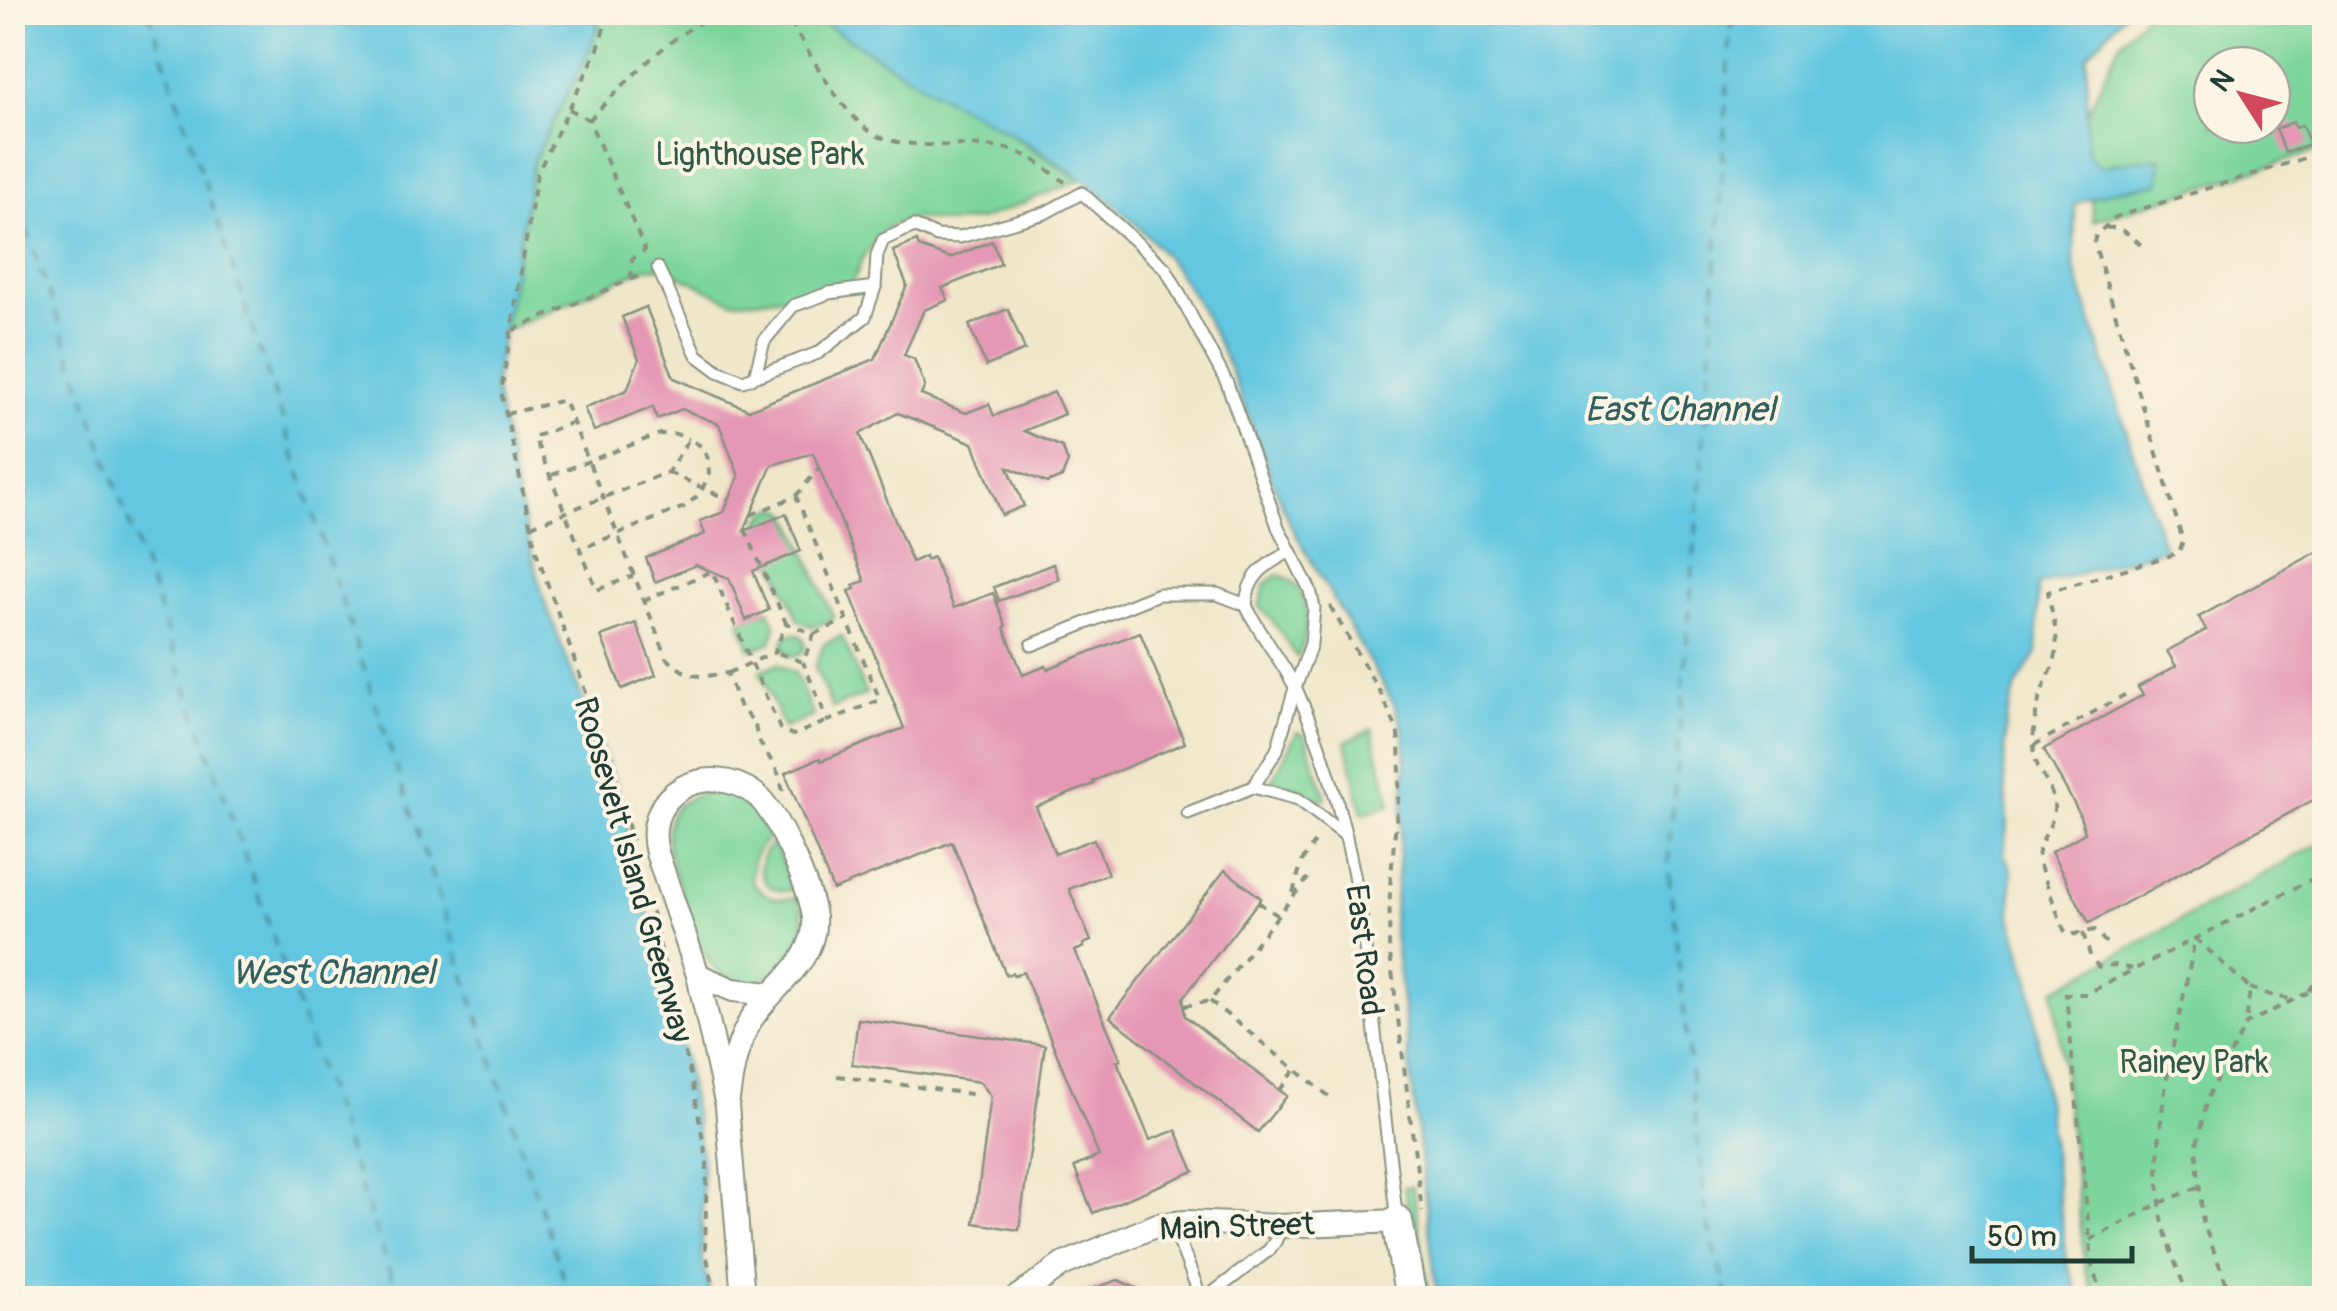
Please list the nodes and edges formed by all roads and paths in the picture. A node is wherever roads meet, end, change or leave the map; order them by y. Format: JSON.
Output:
{"nodes":[{"id":1,"x":603,"y":12,"type":"edge"},
{"id":2,"x":728,"y":12,"type":"edge"},
{"id":3,"x":778,"y":12,"type":"edge"},
{"id":4,"x":2316,"y":12,"type":"edge"},
{"id":5,"x":2324,"y":18,"type":"edge"},
{"id":6,"x":569,"y":108,"type":"junction"},
{"id":7,"x":590,"y":120,"type":"junction"},
{"id":8,"x":2324,"y":152,"type":"edge"},
{"id":9,"x":1082,"y":193,"type":"junction"},
{"id":10,"x":2106,"y":228,"type":"junction"},
{"id":11,"x":2145,"y":249,"type":"dead end"},
{"id":12,"x":658,"y":268,"type":"joint"},
{"id":13,"x":631,"y":280,"type":"junction"},
{"id":14,"x":875,"y":287,"type":"junction"},
{"id":15,"x":512,"y":330,"type":"junction"},
{"id":16,"x":755,"y":376,"type":"junction"},
{"id":17,"x":506,"y":414,"type":"junction"},
{"id":18,"x":573,"y":422,"type":"junction"},
{"id":19,"x":688,"y":440,"type":"junction"},
{"id":20,"x":588,"y":462,"type":"junction"},
{"id":21,"x":818,"y":468,"type":"dead end"},
{"id":22,"x":668,"y":472,"type":"junction"},
{"id":23,"x":550,"y":476,"type":"junction"},
{"id":24,"x":703,"y":488,"type":"junction"},
{"id":25,"x":796,"y":496,"type":"junction"},
{"id":26,"x":603,"y":498,"type":"junction"},
{"id":27,"x":730,"y":500,"type":"dead end"},
{"id":28,"x":565,"y":513,"type":"junction"},
{"id":29,"x":750,"y":515,"type":"dead end"},
{"id":30,"x":531,"y":526,"type":"junction"},
{"id":31,"x":745,"y":529,"type":"dead end"},
{"id":32,"x":617,"y":534,"type":"junction"},
{"id":33,"x":580,"y":550,"type":"junction"},
{"id":34,"x":1289,"y":552,"type":"junction"},
{"id":35,"x":633,"y":576,"type":"junction"},
{"id":36,"x":1325,"y":597,"type":"dead end"},
{"id":37,"x":643,"y":601,"type":"junction"},
{"id":38,"x":1246,"y":605,"type":"junction"},
{"id":39,"x":847,"y":620,"type":"junction"},
{"id":40,"x":786,"y":624,"type":"junction"},
{"id":41,"x":814,"y":634,"type":"junction"},
{"id":42,"x":1032,"y":645,"type":"dead end"},
{"id":43,"x":775,"y":652,"type":"junction"},
{"id":44,"x":751,"y":662,"type":"junction"},
{"id":45,"x":803,"y":662,"type":"junction"},
{"id":46,"x":728,"y":673,"type":"junction"},
{"id":47,"x":1295,"y":688,"type":"junction"},
{"id":48,"x":2128,"y":693,"type":"dead end"},
{"id":49,"x":828,"y":720,"type":"junction"},
{"id":50,"x":2034,"y":745,"type":"junction"},
{"id":51,"x":1253,"y":787,"type":"junction"},
{"id":52,"x":786,"y":799,"type":"dead end"},
{"id":53,"x":1188,"y":813,"type":"dead end"},
{"id":54,"x":1346,"y":836,"type":"junction"},
{"id":55,"x":1318,"y":838,"type":"dead end"},
{"id":56,"x":636,"y":853,"type":"dead end"},
{"id":57,"x":2324,"y":873,"type":"edge"},
{"id":58,"x":1308,"y":878,"type":"dead end"},
{"id":59,"x":1293,"y":897,"type":"junction"},
{"id":60,"x":1258,"y":902,"type":"dead end"},
{"id":61,"x":651,"y":908,"type":"dead end"},
{"id":62,"x":1278,"y":916,"type":"junction"},
{"id":63,"x":2324,"y":925,"type":"edge"},
{"id":64,"x":2083,"y":933,"type":"junction"},
{"id":65,"x":2195,"y":938,"type":"junction"},
{"id":66,"x":2106,"y":943,"type":"dead end"},
{"id":67,"x":2324,"y":952,"type":"edge"},
{"id":68,"x":2133,"y":969,"type":"junction"},
{"id":69,"x":698,"y":975,"type":"junction"},
{"id":70,"x":2250,"y":988,"type":"junction"},
{"id":71,"x":2309,"y":992,"type":"junction"},
{"id":72,"x":770,"y":994,"type":"junction"},
{"id":73,"x":2324,"y":995,"type":"edge"},
{"id":74,"x":2295,"y":999,"type":"junction"},
{"id":75,"x":1210,"y":1001,"type":"junction"},
{"id":76,"x":1184,"y":1006,"type":"dead end"},
{"id":77,"x":2246,"y":1024,"type":"junction"},
{"id":78,"x":1296,"y":1070,"type":"junction"},
{"id":79,"x":837,"y":1076,"type":"dead end"},
{"id":80,"x":1280,"y":1090,"type":"dead end"},
{"id":81,"x":978,"y":1094,"type":"dead end"},
{"id":82,"x":1335,"y":1101,"type":"dead end"},
{"id":83,"x":727,"y":1106,"type":"junction"},
{"id":84,"x":2199,"y":1186,"type":"junction"},
{"id":85,"x":2160,"y":1203,"type":"junction"},
{"id":86,"x":1410,"y":1222,"type":"junction"},
{"id":87,"x":1172,"y":1223,"type":"junction"},
{"id":88,"x":1280,"y":1226,"type":"junction"},
{"id":89,"x":2090,"y":1240,"type":"junction"},
{"id":90,"x":716,"y":1298,"type":"edge"},
{"id":91,"x":743,"y":1298,"type":"edge"},
{"id":92,"x":1016,"y":1298,"type":"edge"},
{"id":93,"x":1203,"y":1298,"type":"edge"},
{"id":94,"x":1411,"y":1298,"type":"edge"},
{"id":95,"x":2104,"y":1298,"type":"edge"},
{"id":96,"x":2189,"y":1298,"type":"edge"},
{"id":97,"x":2232,"y":1298,"type":"edge"}],
"edges":[{"from":1,"to":6,"type":"path","name":"Roosevelt Island Greenway"},
{"from":2,"to":7,"type":"path"},
{"from":3,"to":9,"type":"path"},
{"from":4,"to":5,"type":"path"},
{"from":6,"to":7,"type":"path"},
{"from":6,"to":15,"type":"path","name":"Roosevelt Island Greenway"},
{"from":7,"to":13,"type":"path"},
{"from":8,"to":10,"type":"path"},
{"from":9,"to":14,"type":"lane"},
{"from":9,"to":34,"type":"lane"},
{"from":10,"to":11,"type":"path"},
{"from":10,"to":50,"type":"path"},
{"from":12,"to":13,"type":"path"},
{"from":12,"to":16,"type":"lane"},
{"from":13,"to":15,"type":"path"},
{"from":14,"to":16,"type":"lane"},
{"from":14,"to":16,"type":"lane"},
{"from":15,"to":17,"type":"path","name":"Roosevelt Island Greenway"},
{"from":17,"to":18,"type":"path"},
{"from":17,"to":30,"type":"path","name":"Roosevelt Island Greenway"},
{"from":18,"to":20,"type":"path"},
{"from":18,"to":23,"type":"path"},
{"from":19,"to":20,"type":"path"},
{"from":19,"to":22,"type":"path"},
{"from":19,"to":24,"type":"path"},
{"from":20,"to":23,"type":"path"},
{"from":20,"to":26,"type":"path"},
{"from":21,"to":25,"type":"path"},
{"from":22,"to":24,"type":"path"},
{"from":22,"to":26,"type":"path"},
{"from":23,"to":28,"type":"path"},
{"from":24,"to":27,"type":"path"},
{"from":24,"to":32,"type":"path"},
{"from":25,"to":29,"type":"path"},
{"from":25,"to":39,"type":"path"},
{"from":26,"to":28,"type":"path"},
{"from":26,"to":32,"type":"path"},
{"from":28,"to":30,"type":"path"},
{"from":28,"to":33,"type":"path"},
{"from":30,"to":56,"type":"path","name":"Roosevelt Island Greenway"},
{"from":31,"to":40,"type":"path"},
{"from":32,"to":33,"type":"path"},
{"from":32,"to":35,"type":"path"},
{"from":33,"to":35,"type":"path"},
{"from":34,"to":38,"type":"lane"},
{"from":34,"to":47,"type":"lane"},
{"from":35,"to":37,"type":"path"},
{"from":36,"to":86,"type":"path"},
{"from":37,"to":44,"type":"path"},
{"from":37,"to":46,"type":"path"},
{"from":38,"to":42,"type":"lane"},
{"from":38,"to":47,"type":"lane","name":"East Road"},
{"from":39,"to":41,"type":"path"},
{"from":39,"to":49,"type":"path"},
{"from":40,"to":41,"type":"path"},
{"from":40,"to":43,"type":"path"},
{"from":41,"to":45,"type":"path"},
{"from":43,"to":44,"type":"path"},
{"from":43,"to":45,"type":"path"},
{"from":44,"to":46,"type":"path"},
{"from":44,"to":49,"type":"path"},
{"from":45,"to":49,"type":"path"},
{"from":46,"to":52,"type":"path"},
{"from":47,"to":51,"type":"lane"},
{"from":47,"to":54,"type":"lane","name":"East Road"},
{"from":48,"to":50,"type":"path"},
{"from":50,"to":64,"type":"path"},
{"from":51,"to":53,"type":"lane"},
{"from":51,"to":54,"type":"lane"},
{"from":54,"to":86,"type":"lane","name":"East Road"},
{"from":55,"to":59,"type":"path"},
{"from":57,"to":65,"type":"path"},
{"from":58,"to":59,"type":"path"},
{"from":59,"to":62,"type":"path"},
{"from":60,"to":62,"type":"path"},
{"from":61,"to":90,"type":"path","name":"Roosevelt Island Greenway"},
{"from":62,"to":75,"type":"path"},
{"from":63,"to":67,"type":"path"},
{"from":64,"to":66,"type":"path"},
{"from":64,"to":68,"type":"path"},
{"from":65,"to":68,"type":"path"},
{"from":65,"to":70,"type":"path"},
{"from":65,"to":85,"type":"path"},
{"from":67,"to":71,"type":"path"},
{"from":68,"to":89,"type":"path"},
{"from":69,"to":72,"type":"street"},
{"from":69,"to":72,"type":"street"},
{"from":69,"to":83,"type":"street"},
{"from":70,"to":74,"type":"path"},
{"from":70,"to":77,"type":"path"},
{"from":71,"to":73,"type":"path"},
{"from":71,"to":74,"type":"path"},
{"from":72,"to":83,"type":"street"},
{"from":74,"to":77,"type":"path"},
{"from":75,"to":76,"type":"path"},
{"from":75,"to":78,"type":"path"},
{"from":77,"to":84,"type":"path"},
{"from":78,"to":80,"type":"path"},
{"from":78,"to":82,"type":"path"},
{"from":79,"to":81,"type":"path"},
{"from":83,"to":91,"type":"street"},
{"from":84,"to":85,"type":"path"},
{"from":84,"to":97,"type":"path"},
{"from":85,"to":89,"type":"path"},
{"from":85,"to":96,"type":"path"},
{"from":86,"to":88,"type":"street","name":"Main Street"},
{"from":86,"to":94,"type":"street"},
{"from":87,"to":88,"type":"street","name":"Main Street"},
{"from":87,"to":92,"type":"street","name":"Main Street"},
{"from":87,"to":93,"type":"lane"},
{"from":88,"to":93,"type":"lane"},
{"from":89,"to":95,"type":"path"}]}
